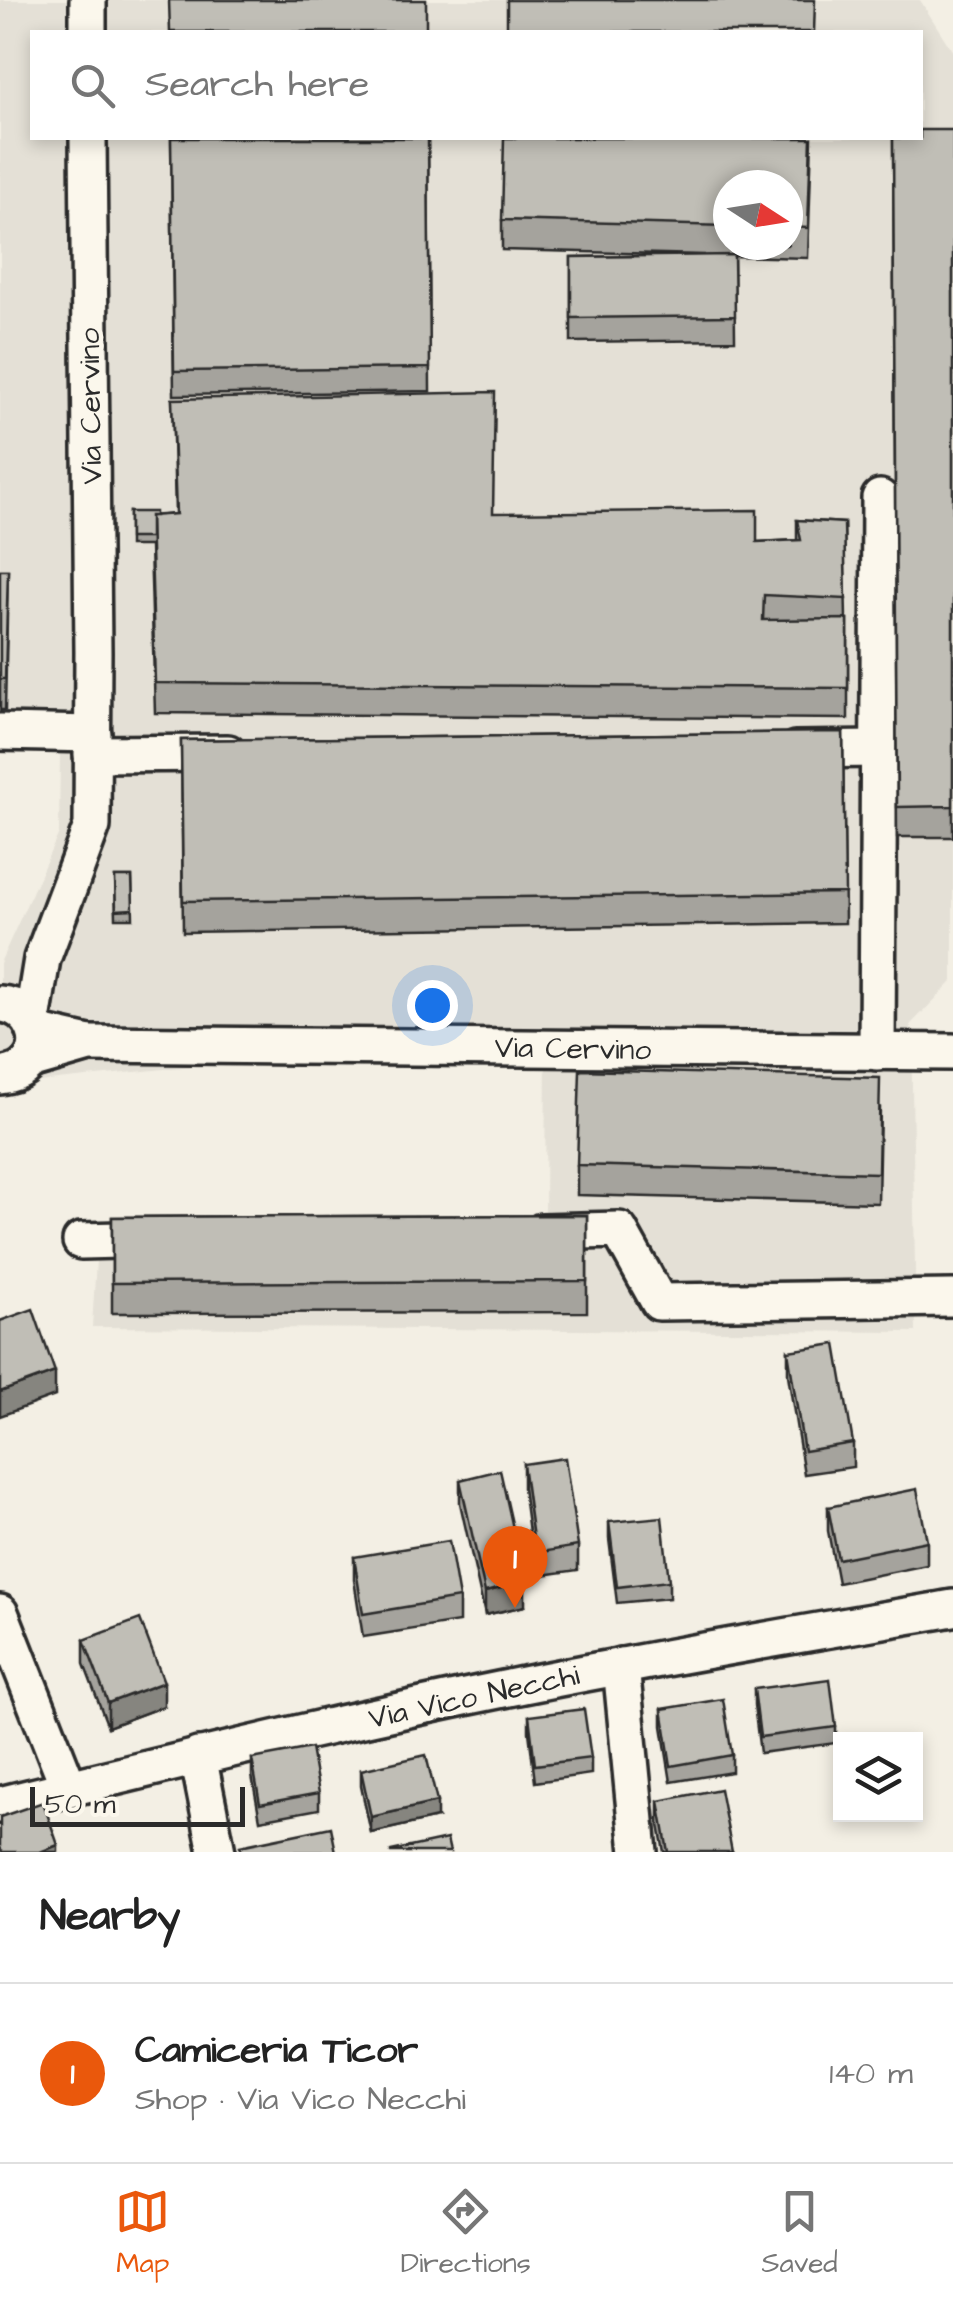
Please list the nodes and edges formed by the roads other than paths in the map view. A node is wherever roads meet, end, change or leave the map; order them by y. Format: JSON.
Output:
{"nodes":[{"id":1,"x":88,"y":0,"type":"edge"},
{"id":2,"x":88,"y":30,"type":"edge"},
{"id":3,"x":88,"y":140,"type":"edge"},
{"id":4,"x":880,"y":498,"type":"dead end"},
{"id":5,"x":0,"y":732,"type":"edge"},
{"id":6,"x":92,"y":744,"type":"junction"},
{"id":7,"x":878,"y":749,"type":"junction"},
{"id":8,"x":761,"y":750,"type":"edge"},
{"id":9,"x":269,"y":753,"type":"edge"},
{"id":10,"x":18,"y":1033,"type":"edge"},
{"id":11,"x":952,"y":1051,"type":"edge"},
{"id":12,"x":876,"y":1052,"type":"junction"},
{"id":13,"x":520,"y":1232,"type":"edge"},
{"id":14,"x":200,"y":1238,"type":"edge"},
{"id":15,"x":81,"y":1241,"type":"dead end"},
{"id":16,"x":953,"y":1298,"type":"edge"},
{"id":17,"x":953,"y":1608,"type":"edge"},
{"id":18,"x":0,"y":1614,"type":"edge"},
{"id":19,"x":621,"y":1666,"type":"junction"},
{"id":20,"x":198,"y":1756,"type":"junction"},
{"id":21,"x":69,"y":1788,"type":"junction"},
{"id":22,"x":0,"y":1805,"type":"edge"},
{"id":23,"x":217,"y":1852,"type":"edge"},
{"id":24,"x":639,"y":1852,"type":"edge"}],
"edges":[{"from":1,"to":2,"type":"street"},
{"from":3,"to":6,"type":"street","name":"Via Cervino"},
{"from":4,"to":7,"type":"street"},
{"from":5,"to":6,"type":"street"},
{"from":6,"to":9,"type":"street"},
{"from":6,"to":10,"type":"street","name":"Via Cervino"},
{"from":7,"to":8,"type":"street"},
{"from":7,"to":12,"type":"street"},
{"from":10,"to":12,"type":"street","name":"Via Cervino"},
{"from":11,"to":12,"type":"street","name":"Via Cervino"},
{"from":13,"to":16,"type":"street"},
{"from":14,"to":15,"type":"street"},
{"from":17,"to":19,"type":"street","name":"Via Vico Necchi"},
{"from":18,"to":21,"type":"street"},
{"from":19,"to":20,"type":"street","name":"Via Vico Necchi"},
{"from":19,"to":24,"type":"street"},
{"from":20,"to":21,"type":"street","name":"Via Vico Necchi"},
{"from":20,"to":23,"type":"street"},
{"from":21,"to":22,"type":"street","name":"Via Vico Necchi"}]}
